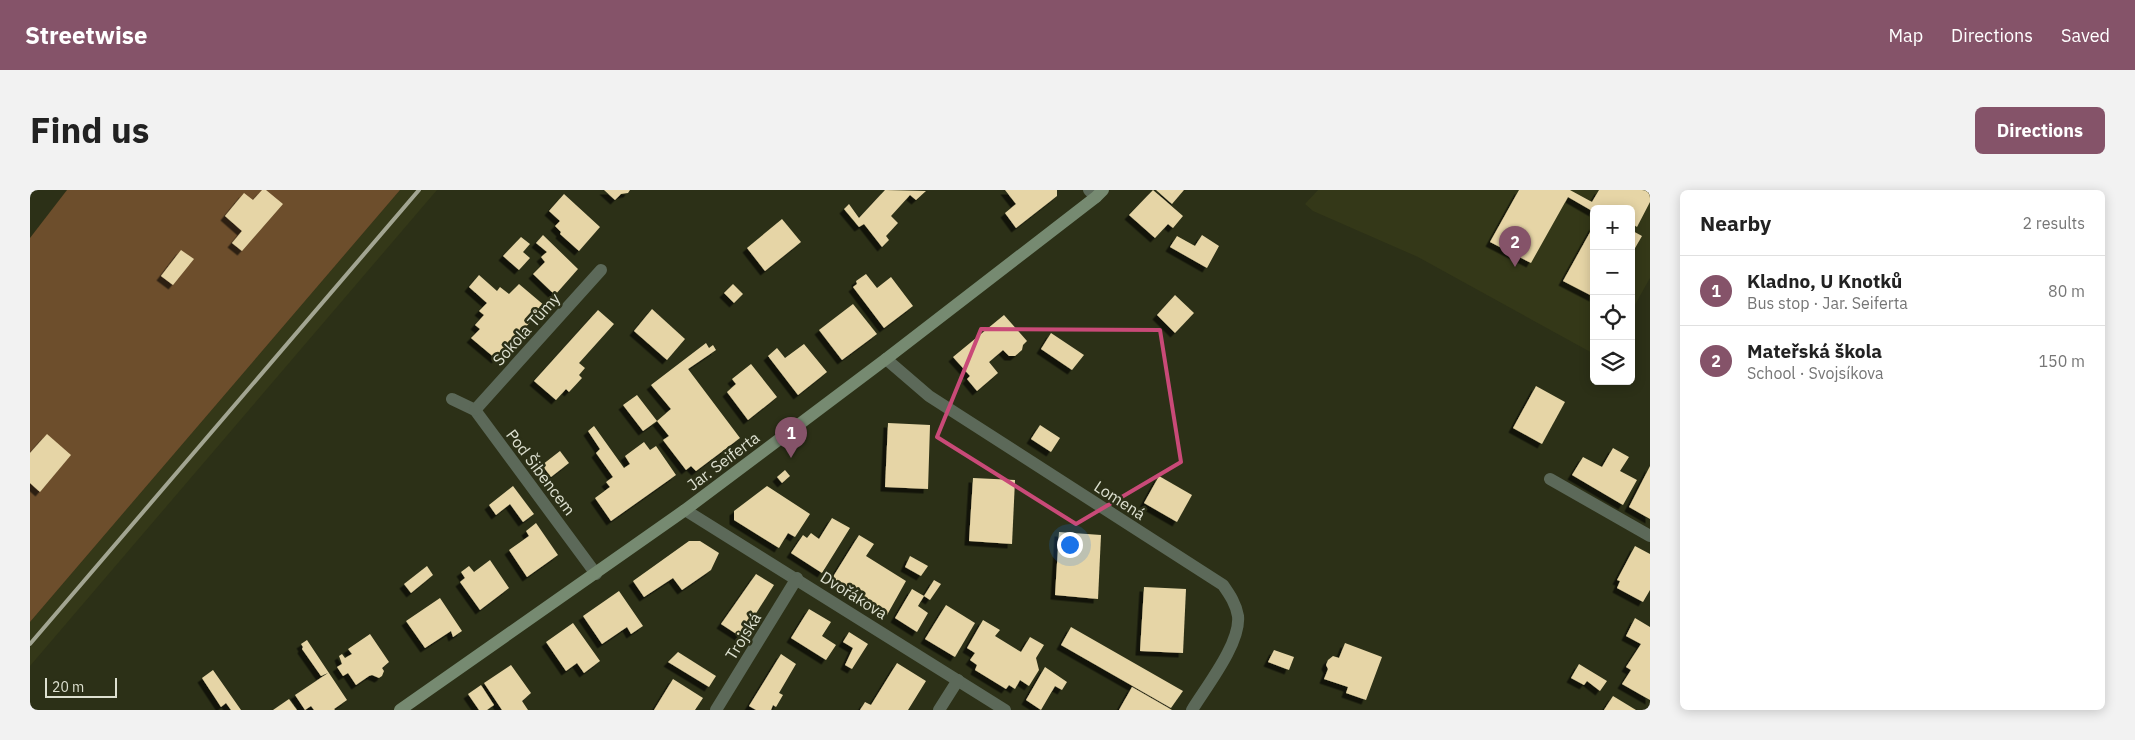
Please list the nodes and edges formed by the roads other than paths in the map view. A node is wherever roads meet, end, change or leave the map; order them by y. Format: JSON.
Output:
{"nodes":[{"id":1,"x":1096,"y":192,"type":"edge"},
{"id":2,"x":601,"y":270,"type":"dead end"},
{"id":3,"x":886,"y":359,"type":"junction"},
{"id":4,"x":452,"y":399,"type":"dead end"},
{"id":5,"x":475,"y":410,"type":"junction"},
{"id":6,"x":1550,"y":479,"type":"dead end"},
{"id":7,"x":685,"y":510,"type":"junction"},
{"id":8,"x":1650,"y":536,"type":"edge"},
{"id":9,"x":596,"y":574,"type":"junction"},
{"id":10,"x":797,"y":578,"type":"junction"},
{"id":11,"x":958,"y":680,"type":"junction"},
{"id":12,"x":400,"y":710,"type":"edge"},
{"id":13,"x":716,"y":710,"type":"edge"},
{"id":14,"x":939,"y":710,"type":"edge"},
{"id":15,"x":1005,"y":710,"type":"edge"},
{"id":16,"x":1192,"y":710,"type":"edge"}],
"edges":[{"from":1,"to":3,"type":"street","name":"Jar. Seiferta"},
{"from":2,"to":5,"type":"street","name":"Sokola Tůmy"},
{"from":3,"to":7,"type":"street","name":"Jar. Seiferta"},
{"from":3,"to":16,"type":"street","name":"Lomená"},
{"from":4,"to":5,"type":"street","name":"Pod Šibencem"},
{"from":5,"to":9,"type":"street","name":"Pod Šibencem"},
{"from":6,"to":8,"type":"street"},
{"from":7,"to":9,"type":"street","name":"Jar. Seiferta"},
{"from":7,"to":10,"type":"street","name":"Dvořákova"},
{"from":9,"to":12,"type":"street","name":"Jar. Seiferta"},
{"from":10,"to":11,"type":"street","name":"Dvořákova"},
{"from":10,"to":13,"type":"street","name":"Trojská"},
{"from":11,"to":14,"type":"street"},
{"from":11,"to":15,"type":"street","name":"Dvořákova"}]}
